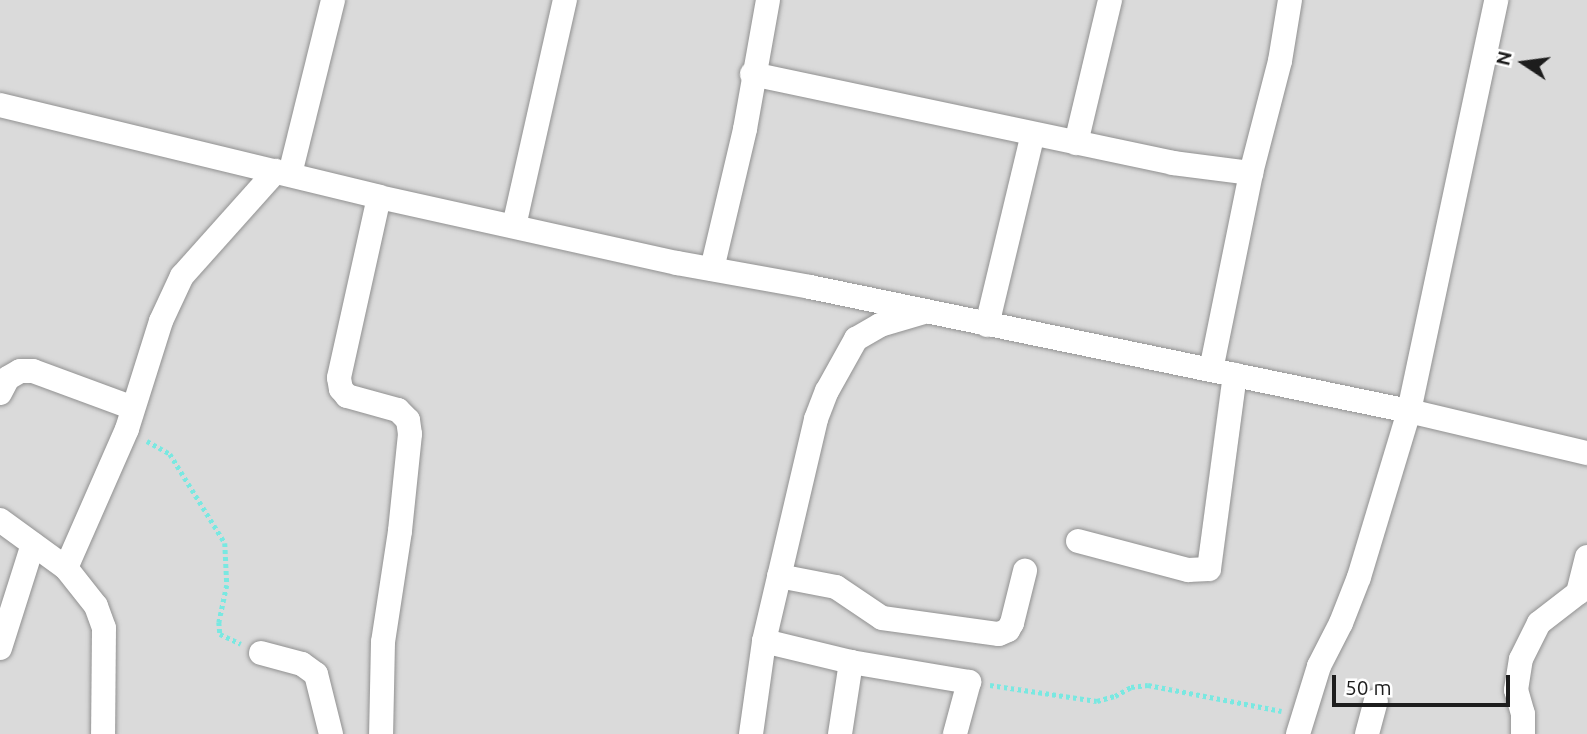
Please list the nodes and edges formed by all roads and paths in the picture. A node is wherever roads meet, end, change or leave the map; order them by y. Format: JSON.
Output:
{"nodes":[{"id":1,"x":333,"y":0,"type":"edge"},
{"id":2,"x":565,"y":0,"type":"edge"},
{"id":3,"x":768,"y":0,"type":"edge"},
{"id":4,"x":1110,"y":0,"type":"edge"},
{"id":5,"x":1290,"y":0,"type":"edge"},
{"id":6,"x":1496,"y":0,"type":"edge"},
{"id":7,"x":752,"y":74,"type":"junction"},
{"id":8,"x":0,"y":105,"type":"edge"},
{"id":9,"x":1033,"y":134,"type":"junction"},
{"id":10,"x":1076,"y":143,"type":"junction"},
{"id":11,"x":283,"y":173,"type":"junction"},
{"id":12,"x":1251,"y":173,"type":"junction"},
{"id":13,"x":379,"y":197,"type":"junction"},
{"id":14,"x":514,"y":226,"type":"junction"},
{"id":15,"x":712,"y":270,"type":"junction"},
{"id":16,"x":927,"y":312,"type":"junction"},
{"id":17,"x":987,"y":325,"type":"junction"},
{"id":18,"x":1211,"y":370,"type":"junction"},
{"id":19,"x":1235,"y":375,"type":"junction"},
{"id":20,"x":0,"y":393,"type":"edge"},
{"id":21,"x":1409,"y":411,"type":"junction"},
{"id":22,"x":129,"y":418,"type":"junction"},
{"id":23,"x":1587,"y":453,"type":"edge"},
{"id":24,"x":0,"y":520,"type":"edge"},
{"id":25,"x":1078,"y":541,"type":"dead end"},
{"id":26,"x":33,"y":544,"type":"junction"},
{"id":27,"x":1587,"y":557,"type":"edge"},
{"id":28,"x":66,"y":568,"type":"junction"},
{"id":29,"x":1025,"y":571,"type":"dead end"},
{"id":30,"x":779,"y":576,"type":"junction"},
{"id":31,"x":764,"y":641,"type":"junction"},
{"id":32,"x":0,"y":648,"type":"edge"},
{"id":33,"x":261,"y":653,"type":"joint"},
{"id":34,"x":851,"y":662,"type":"junction"},
{"id":35,"x":969,"y":682,"type":"junction"},
{"id":36,"x":1376,"y":701,"type":"dead end"},
{"id":37,"x":1300,"y":724,"type":"edge"},
{"id":38,"x":103,"y":734,"type":"edge"},
{"id":39,"x":331,"y":734,"type":"edge"},
{"id":40,"x":381,"y":734,"type":"edge"},
{"id":41,"x":751,"y":734,"type":"edge"},
{"id":42,"x":840,"y":734,"type":"edge"},
{"id":43,"x":955,"y":734,"type":"edge"},
{"id":44,"x":1367,"y":734,"type":"edge"},
{"id":45,"x":1523,"y":734,"type":"edge"}],
"edges":[{"from":1,"to":11,"type":"street"},
{"from":2,"to":14,"type":"street"},
{"from":3,"to":7,"type":"street"},
{"from":4,"to":10,"type":"street"},
{"from":5,"to":12,"type":"street"},
{"from":6,"to":21,"type":"street"},
{"from":7,"to":9,"type":"street"},
{"from":7,"to":15,"type":"street"},
{"from":8,"to":11,"type":"street"},
{"from":9,"to":10,"type":"street"},
{"from":9,"to":17,"type":"street"},
{"from":10,"to":12,"type":"street"},
{"from":11,"to":13,"type":"street"},
{"from":11,"to":22,"type":"street"},
{"from":12,"to":18,"type":"street"},
{"from":13,"to":14,"type":"street"},
{"from":13,"to":40,"type":"street"},
{"from":14,"to":15,"type":"street"},
{"from":15,"to":16,"type":"street"},
{"from":16,"to":17,"type":"street"},
{"from":16,"to":30,"type":"street"},
{"from":17,"to":18,"type":"street"},
{"from":18,"to":19,"type":"street"},
{"from":19,"to":21,"type":"street"},
{"from":19,"to":25,"type":"street"},
{"from":20,"to":22,"type":"street"},
{"from":21,"to":23,"type":"street"},
{"from":21,"to":37,"type":"street"},
{"from":22,"to":28,"type":"street"},
{"from":22,"to":33,"type":"path"},
{"from":24,"to":26,"type":"street"},
{"from":26,"to":28,"type":"street"},
{"from":26,"to":32,"type":"street"},
{"from":27,"to":45,"type":"street"},
{"from":28,"to":38,"type":"street"},
{"from":29,"to":30,"type":"street"},
{"from":30,"to":31,"type":"street"},
{"from":31,"to":34,"type":"street"},
{"from":31,"to":41,"type":"street"},
{"from":33,"to":39,"type":"street"},
{"from":34,"to":35,"type":"street"},
{"from":34,"to":42,"type":"street"},
{"from":35,"to":37,"type":"path"},
{"from":35,"to":43,"type":"street"},
{"from":36,"to":44,"type":"street"}]}
